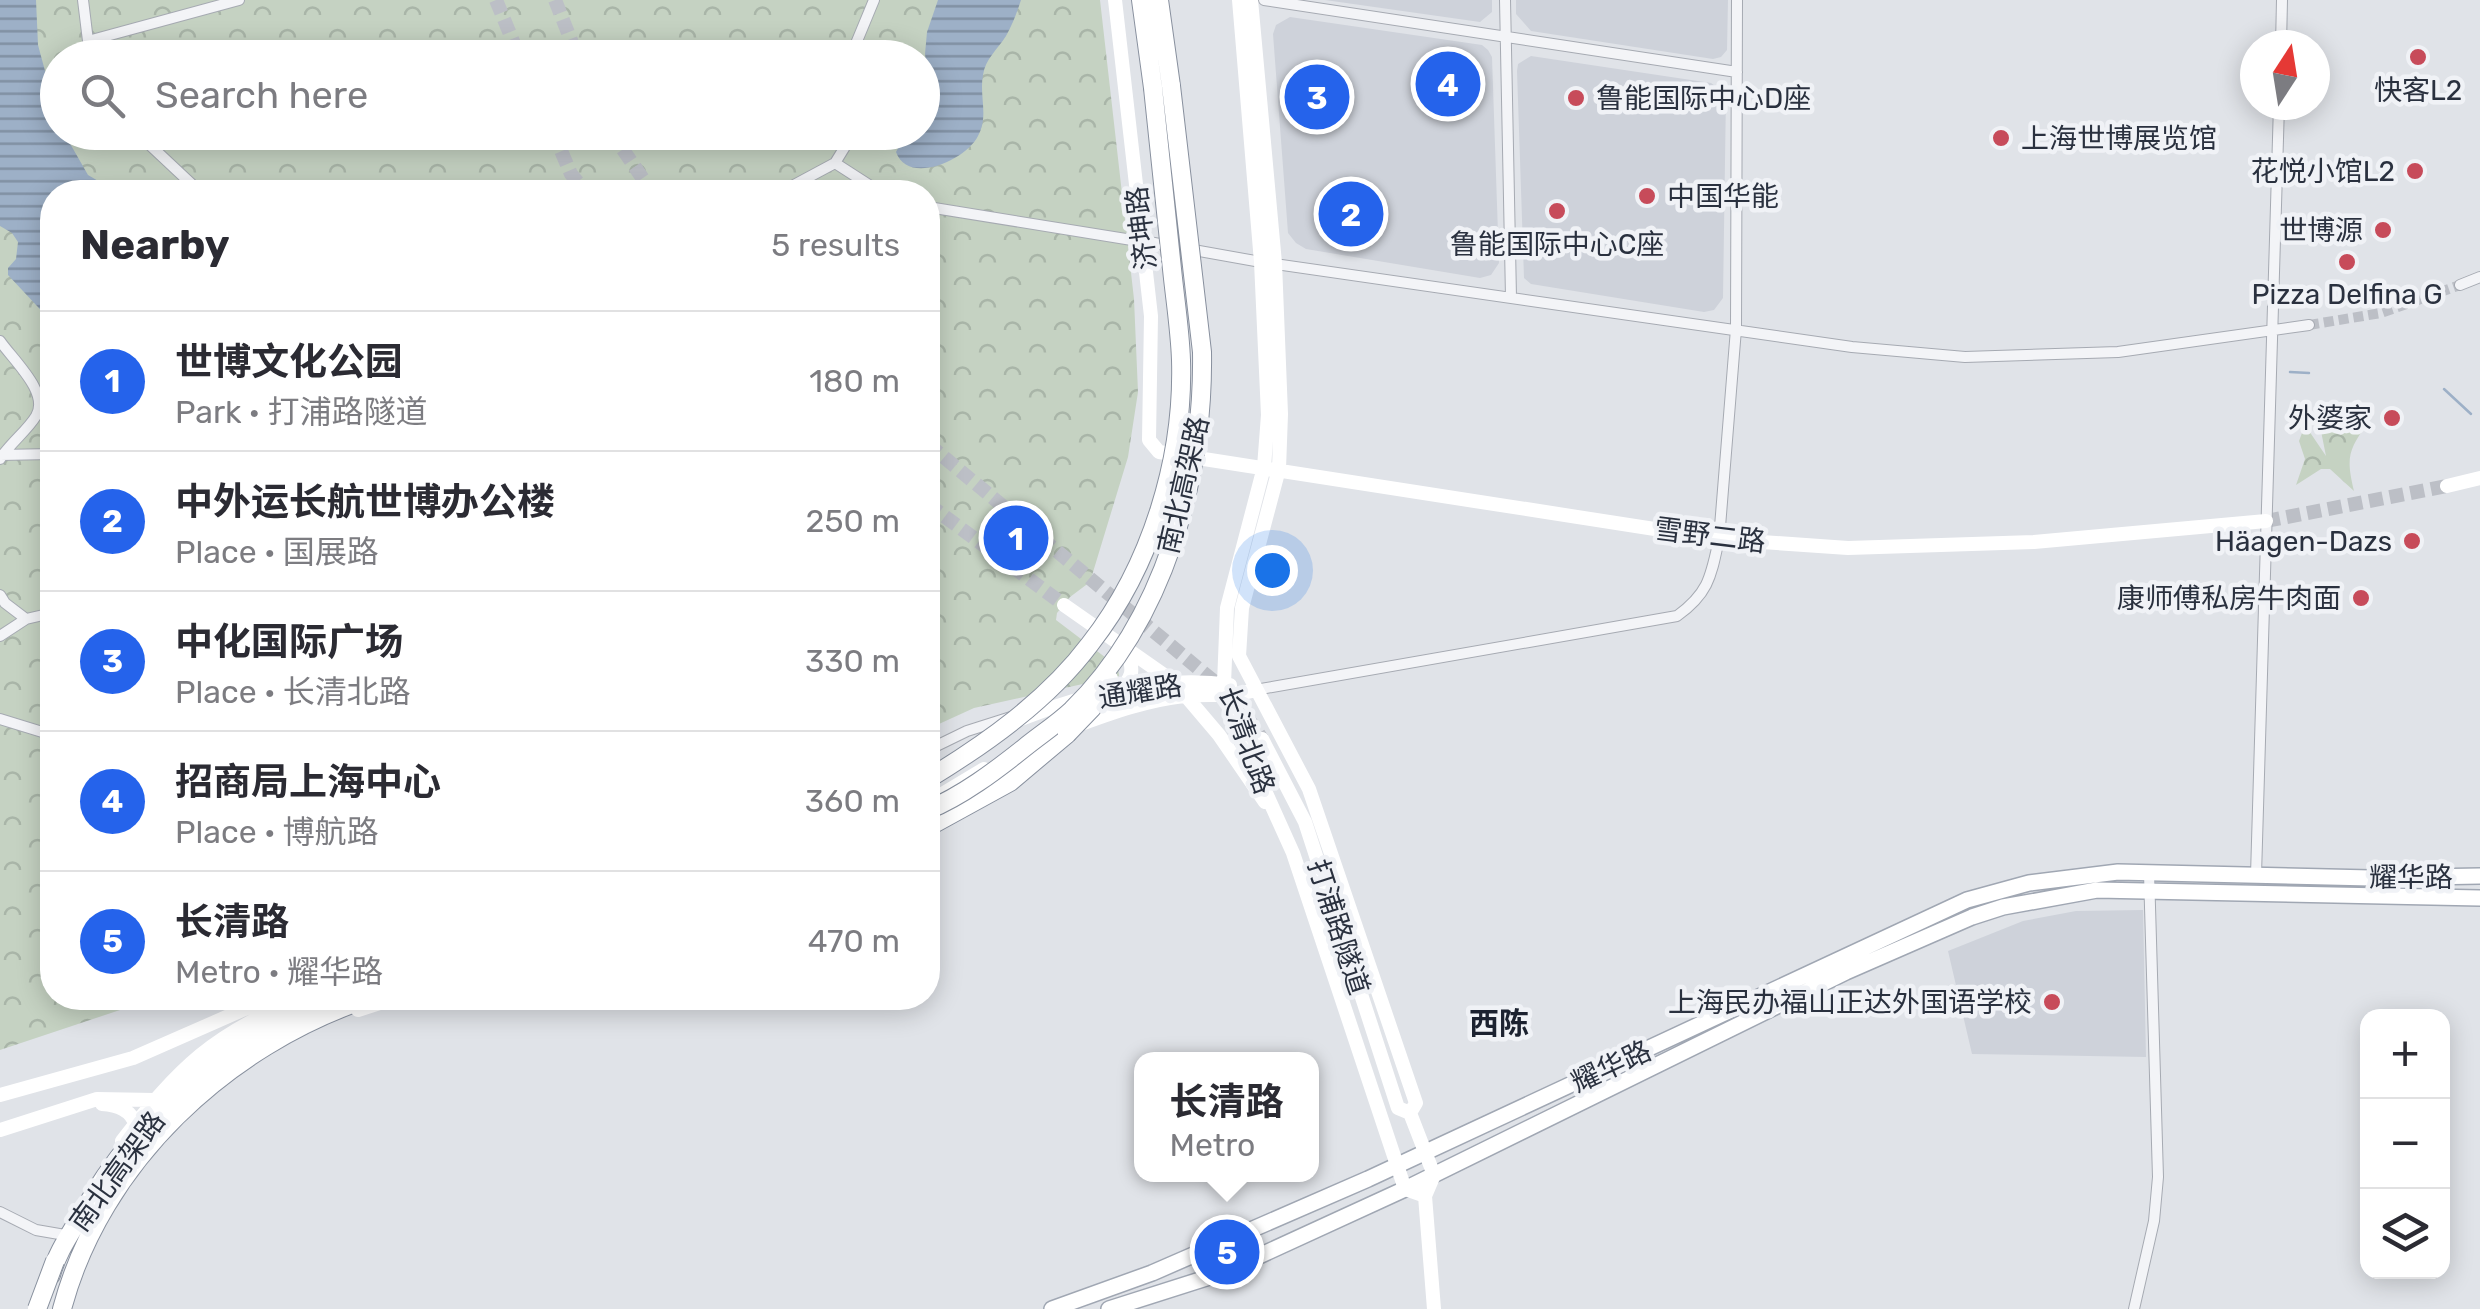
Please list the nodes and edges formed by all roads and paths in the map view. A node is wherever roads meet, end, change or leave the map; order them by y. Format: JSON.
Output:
{"nodes":[{"id":1,"x":83,"y":0,"type":"edge"},
{"id":2,"x":238,"y":0,"type":"edge"},
{"id":3,"x":874,"y":0,"type":"edge"},
{"id":4,"x":1114,"y":0,"type":"edge"},
{"id":5,"x":1141,"y":0,"type":"edge"},
{"id":6,"x":1159,"y":0,"type":"edge"},
{"id":7,"x":1239,"y":0,"type":"edge"},
{"id":8,"x":1251,"y":0,"type":"edge"},
{"id":9,"x":1264,"y":0,"type":"edge"},
{"id":10,"x":1505,"y":0,"type":"edge"},
{"id":11,"x":1737,"y":0,"type":"edge"},
{"id":12,"x":2282,"y":0,"type":"edge"},
{"id":13,"x":2281,"y":30,"type":"edge"},
{"id":14,"x":1506,"y":37,"type":"junction"},
{"id":15,"x":88,"y":40,"type":"edge"},
{"id":16,"x":92,"y":40,"type":"edge"},
{"id":17,"x":857,"y":40,"type":"edge"},
{"id":18,"x":1737,"y":72,"type":"junction"},
{"id":19,"x":2278,"y":120,"type":"edge"},
{"id":20,"x":155,"y":150,"type":"edge"},
{"id":21,"x":843,"y":150,"type":"edge"},
{"id":22,"x":835,"y":163,"type":"junction"},
{"id":23,"x":187,"y":180,"type":"edge"},
{"id":24,"x":803,"y":180,"type":"edge"},
{"id":25,"x":861,"y":180,"type":"edge"},
{"id":26,"x":940,"y":209,"type":"edge"},
{"id":27,"x":1138,"y":241,"type":"junction"},
{"id":28,"x":1268,"y":263,"type":"junction"},
{"id":29,"x":2480,"y":277,"type":"edge"},
{"id":30,"x":2460,"y":285,"type":"tunnel mouth"},
{"id":31,"x":1510,"y":297,"type":"junction"},
{"id":32,"x":2309,"y":325,"type":"tunnel mouth"},
{"id":33,"x":1736,"y":329,"type":"junction"},
{"id":34,"x":2270,"y":332,"type":"junction"},
{"id":35,"x":0,"y":341,"type":"edge"},
{"id":36,"x":40,"y":398,"type":"edge"},
{"id":37,"x":40,"y":406,"type":"edge"},
{"id":38,"x":1160,"y":452,"type":"joint"},
{"id":39,"x":40,"y":455,"type":"edge"},
{"id":40,"x":0,"y":457,"type":"edge"},
{"id":41,"x":1272,"y":468,"type":"junction"},
{"id":42,"x":2480,"y":478,"type":"edge"},
{"id":43,"x":2448,"y":486,"type":"tunnel mouth"},
{"id":44,"x":2266,"y":522,"type":"junction"},
{"id":45,"x":1719,"y":539,"type":"junction"},
{"id":46,"x":0,"y":595,"type":"edge"},
{"id":47,"x":1064,"y":604,"type":"tunnel mouth"},
{"id":48,"x":40,"y":616,"type":"edge"},
{"id":49,"x":26,"y":619,"type":"junction"},
{"id":50,"x":1132,"y":628,"type":"junction"},
{"id":51,"x":0,"y":636,"type":"edge"},
{"id":52,"x":1127,"y":650,"type":"junction"},
{"id":53,"x":1174,"y":682,"type":"junction"},
{"id":54,"x":1225,"y":690,"type":"junction"},
{"id":55,"x":1255,"y":690,"type":"junction"},
{"id":56,"x":1113,"y":693,"type":"junction"},
{"id":57,"x":1186,"y":696,"type":"junction"},
{"id":58,"x":1046,"y":709,"type":"junction"},
{"id":59,"x":0,"y":718,"type":"edge"},
{"id":60,"x":40,"y":730,"type":"edge"},
{"id":61,"x":1262,"y":739,"type":"tunnel mouth"},
{"id":62,"x":940,"y":744,"type":"edge"},
{"id":63,"x":940,"y":763,"type":"edge"},
{"id":64,"x":940,"y":772,"type":"edge"},
{"id":65,"x":940,"y":799,"type":"edge"},
{"id":66,"x":940,"y":800,"type":"edge"},
{"id":67,"x":940,"y":820,"type":"edge"},
{"id":68,"x":1276,"y":820,"type":"junction"},
{"id":69,"x":2149,"y":873,"type":"junction"},
{"id":70,"x":2256,"y":875,"type":"junction"},
{"id":71,"x":2480,"y":876,"type":"edge"},
{"id":72,"x":2150,"y":890,"type":"junction"},
{"id":73,"x":2480,"y":898,"type":"edge"},
{"id":74,"x":243,"y":1010,"type":"edge"},
{"id":75,"x":271,"y":1010,"type":"edge"},
{"id":76,"x":299,"y":1010,"type":"edge"},
{"id":77,"x":340,"y":1010,"type":"edge"},
{"id":78,"x":359,"y":1010,"type":"edge"},
{"id":79,"x":0,"y":1095,"type":"edge"},
{"id":80,"x":154,"y":1100,"type":"junction"},
{"id":81,"x":81,"y":1106,"type":"junction"},
{"id":82,"x":1410,"y":1113,"type":"junction"},
{"id":83,"x":135,"y":1124,"type":"junction"},
{"id":84,"x":0,"y":1130,"type":"edge"},
{"id":85,"x":1424,"y":1152,"type":"junction"},
{"id":86,"x":1396,"y":1165,"type":"junction"},
{"id":87,"x":1434,"y":1175,"type":"junction"},
{"id":88,"x":1405,"y":1189,"type":"junction"},
{"id":89,"x":1425,"y":1196,"type":"junction"},
{"id":90,"x":0,"y":1212,"type":"edge"},
{"id":91,"x":65,"y":1235,"type":"junction"},
{"id":92,"x":39,"y":1309,"type":"edge"},
{"id":93,"x":65,"y":1309,"type":"edge"},
{"id":94,"x":1052,"y":1309,"type":"edge"},
{"id":95,"x":1109,"y":1309,"type":"edge"},
{"id":96,"x":1434,"y":1309,"type":"edge"},
{"id":97,"x":2134,"y":1309,"type":"edge"}],
"edges":[{"from":1,"to":15,"type":"street"},
{"from":2,"to":16,"type":"street"},
{"from":3,"to":17,"type":"street"},
{"from":4,"to":27,"type":"street","name":"济坤路"},
{"from":5,"to":64,"type":"highway","name":"南北高架路","bridge":true},
{"from":6,"to":50,"type":"highway","name":"南北高架路","bridge":true},
{"from":7,"to":28,"type":"street","name":"长清北路"},
{"from":8,"to":28,"type":"street","name":"长清北路"},
{"from":9,"to":14,"type":"street"},
{"from":10,"to":14,"type":"street"},
{"from":11,"to":18,"type":"street"},
{"from":12,"to":13,"type":"street"},
{"from":14,"to":18,"type":"street"},
{"from":14,"to":31,"type":"street"},
{"from":18,"to":33,"type":"street"},
{"from":19,"to":34,"type":"street"},
{"from":20,"to":23,"type":"street"},
{"from":21,"to":22,"type":"street"},
{"from":22,"to":24,"type":"street"},
{"from":22,"to":25,"type":"street"},
{"from":26,"to":27,"type":"street"},
{"from":27,"to":28,"type":"street"},
{"from":27,"to":38,"type":"street","name":"济坤路"},
{"from":28,"to":31,"type":"street"},
{"from":28,"to":41,"type":"street","name":"长清北路"},
{"from":29,"to":30,"type":"street"},
{"from":31,"to":33,"type":"street"},
{"from":32,"to":34,"type":"street"},
{"from":33,"to":34,"type":"street"},
{"from":33,"to":45,"type":"street"},
{"from":34,"to":44,"type":"street"},
{"from":35,"to":36,"type":"street"},
{"from":37,"to":40,"type":"street"},
{"from":38,"to":41,"type":"street","name":"雪野二路"},
{"from":39,"to":40,"type":"street"},
{"from":41,"to":45,"type":"street","name":"雪野二路"},
{"from":41,"to":54,"type":"street","name":"长清北路"},
{"from":41,"to":55,"type":"street","name":"长清北路"},
{"from":42,"to":43,"type":"street"},
{"from":44,"to":45,"type":"street","name":"雪野二路"},
{"from":44,"to":70,"type":"street"},
{"from":45,"to":55,"type":"street"},
{"from":46,"to":49,"type":"street"},
{"from":47,"to":52,"type":"street"},
{"from":48,"to":49,"type":"street"},
{"from":49,"to":51,"type":"street"},
{"from":50,"to":66,"type":"highway","name":"南北高架路","bridge":true},
{"from":50,"to":67,"type":"highway","bridge":true},
{"from":52,"to":53,"type":"street"},
{"from":52,"to":56,"type":"street"},
{"from":53,"to":54,"type":"street","name":"通耀路"},
{"from":53,"to":56,"type":"street","name":"通耀路"},
{"from":53,"to":57,"type":"street"},
{"from":54,"to":55,"type":"street","name":"通耀路"},
{"from":54,"to":57,"type":"street","name":"通耀路"},
{"from":54,"to":68,"type":"street","name":"长清北路"},
{"from":55,"to":82,"type":"street","name":"长清北路"},
{"from":56,"to":58,"type":"street","name":"通耀路"},
{"from":57,"to":65,"type":"street","name":"通耀路"},
{"from":57,"to":68,"type":"street"},
{"from":58,"to":62,"type":"street"},
{"from":58,"to":63,"type":"street","name":"通耀路"},
{"from":59,"to":60,"type":"street"},
{"from":61,"to":82,"type":"street","name":"打浦路隧道"},
{"from":68,"to":86,"type":"street","name":"长清北路"},
{"from":69,"to":70,"type":"main road","name":"耀华路"},
{"from":69,"to":72,"type":"street"},
{"from":69,"to":85,"type":"main road","name":"耀华路"},
{"from":70,"to":71,"type":"main road","name":"耀华路"},
{"from":72,"to":73,"type":"main road","name":"耀华路"},
{"from":72,"to":87,"type":"main road","name":"耀华路"},
{"from":72,"to":97,"type":"street"},
{"from":74,"to":79,"type":"street"},
{"from":75,"to":80,"type":"street"},
{"from":76,"to":92,"type":"highway","name":"南北高架路","bridge":true},
{"from":77,"to":93,"type":"highway","name":"南北高架路"},
{"from":78,"to":93,"type":"street"},
{"from":80,"to":81,"type":"street"},
{"from":80,"to":83,"type":"street"},
{"from":81,"to":83,"type":"street"},
{"from":81,"to":84,"type":"street"},
{"from":82,"to":85,"type":"street","name":"长清北路"},
{"from":83,"to":91,"type":"street"},
{"from":85,"to":86,"type":"main road","name":"耀华路"},
{"from":85,"to":87,"type":"street","name":"长清北路"},
{"from":86,"to":88,"type":"street","name":"长清北路"},
{"from":86,"to":94,"type":"main road","name":"耀华路"},
{"from":87,"to":88,"type":"main road","name":"耀华路"},
{"from":87,"to":89,"type":"street"},
{"from":88,"to":89,"type":"street"},
{"from":88,"to":95,"type":"main road","name":"耀华路"},
{"from":89,"to":96,"type":"street"},
{"from":90,"to":91,"type":"street"},
{"from":91,"to":92,"type":"street"}]}
